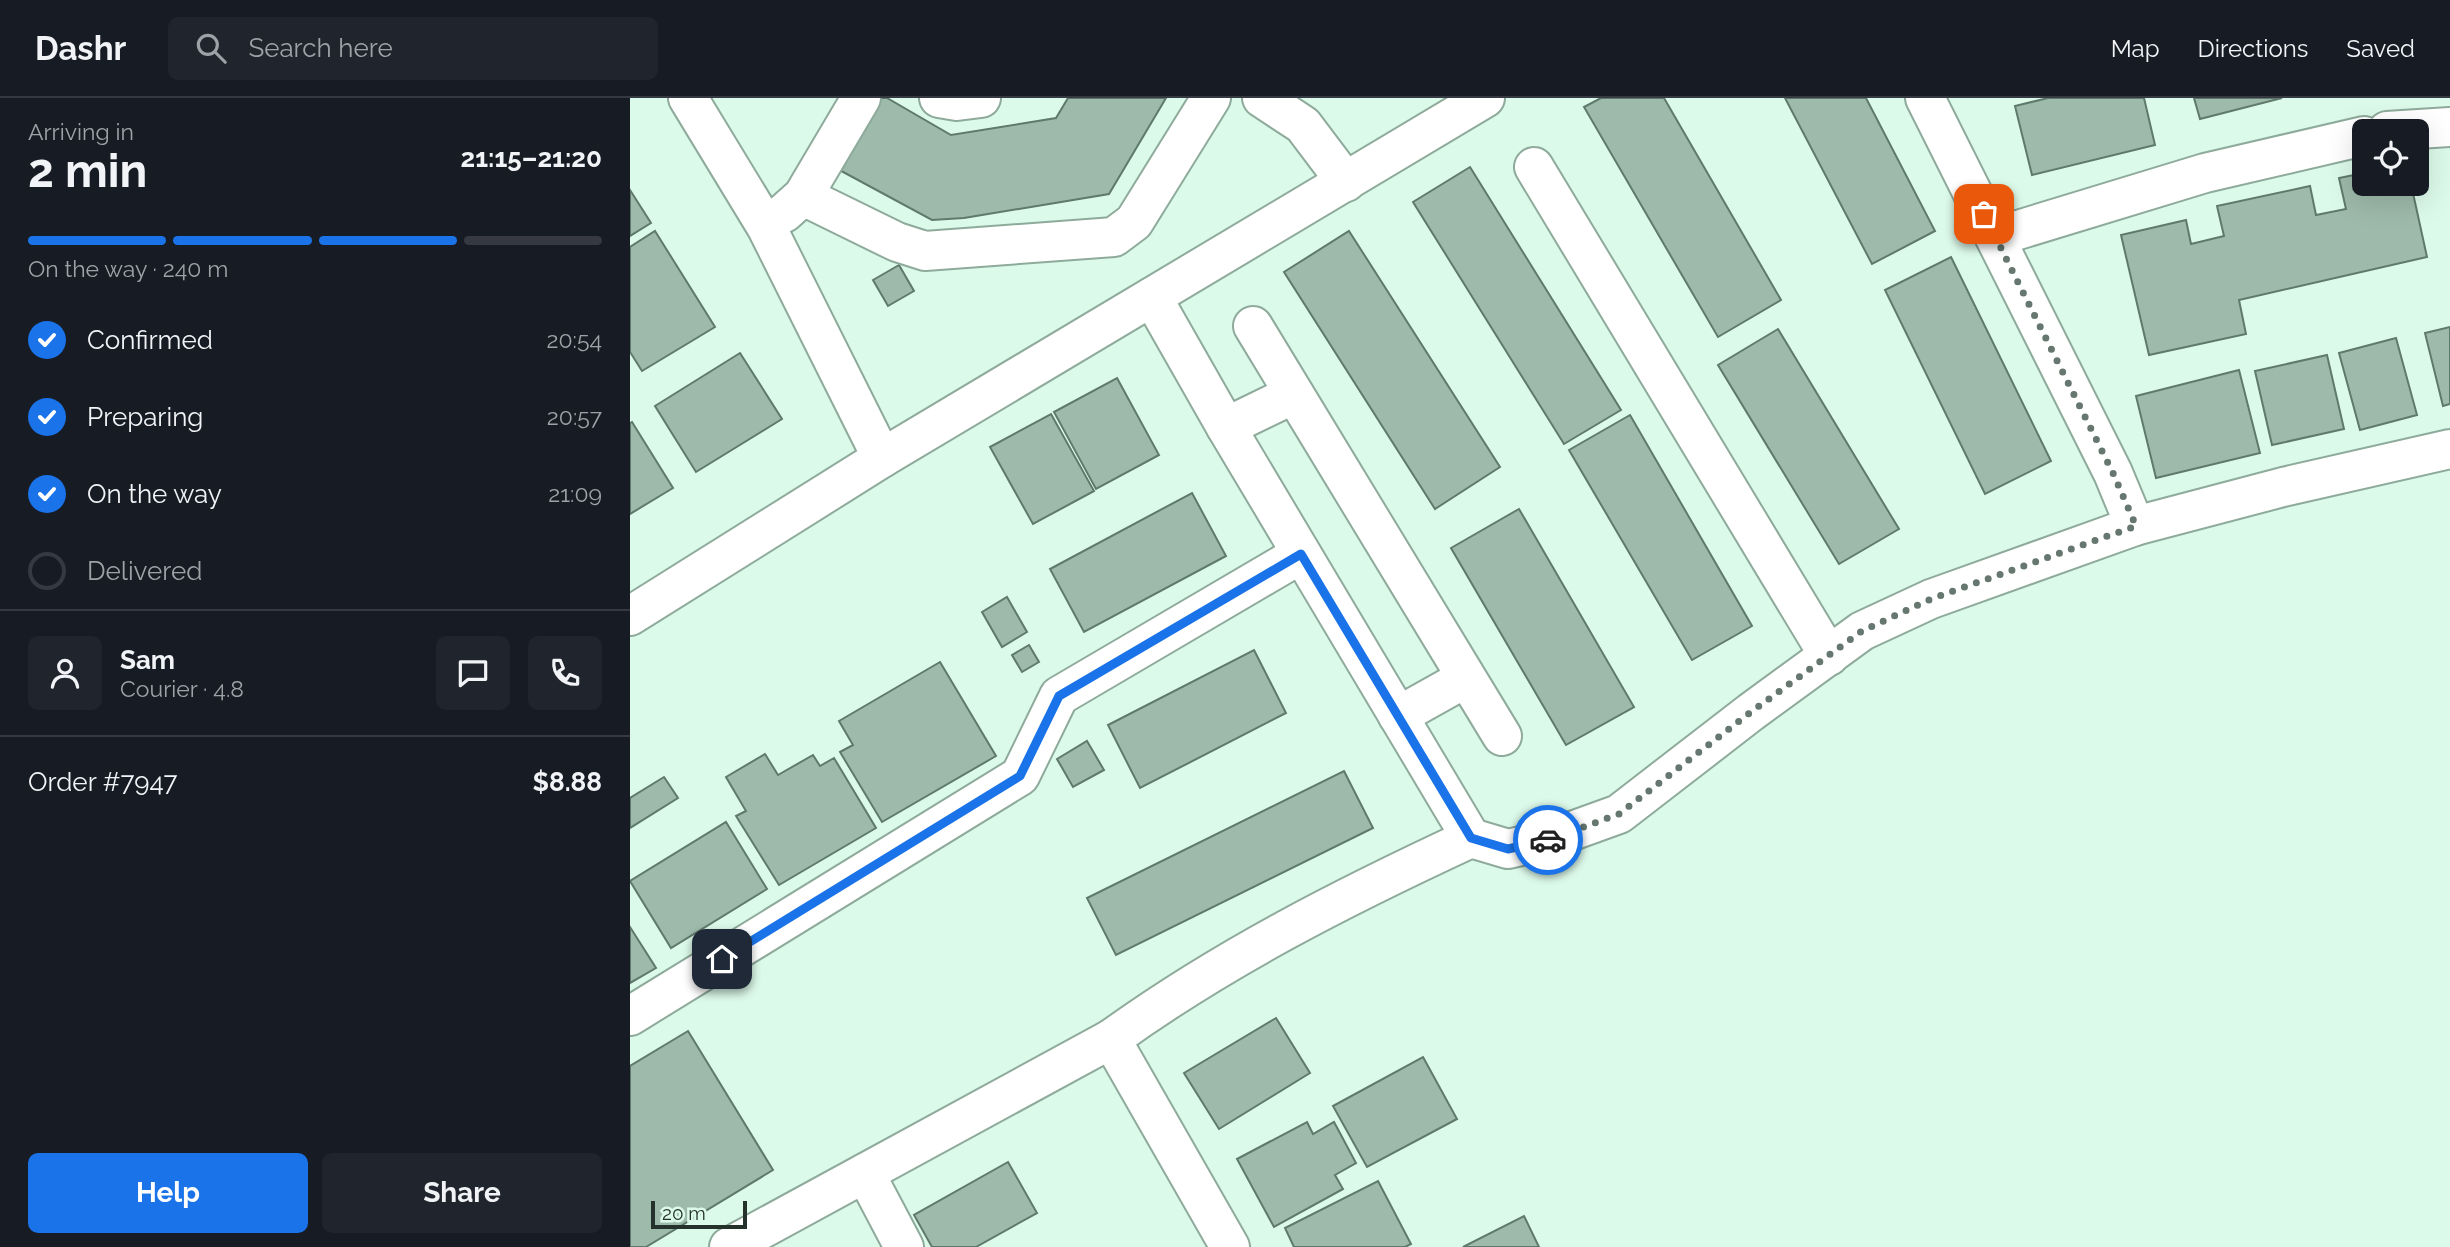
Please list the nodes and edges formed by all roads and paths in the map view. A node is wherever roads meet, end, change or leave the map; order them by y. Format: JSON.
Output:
{"nodes":[{"id":1,"x":861,"y":98,"type":"edge"},
{"id":2,"x":939,"y":98,"type":"edge"},
{"id":3,"x":981,"y":98,"type":"edge"},
{"id":4,"x":1210,"y":98,"type":"edge"},
{"id":5,"x":1262,"y":98,"type":"edge"},
{"id":6,"x":1485,"y":98,"type":"edge"},
{"id":7,"x":1925,"y":98,"type":"edge"},
{"id":8,"x":702,"y":102,"type":"edge"},
{"id":9,"x":2450,"y":127,"type":"edge"},
{"id":10,"x":2429,"y":128,"type":"edge"},
{"id":11,"x":2352,"y":139,"type":"edge"},
{"id":12,"x":1534,"y":167,"type":"dead end"},
{"id":13,"x":1346,"y":182,"type":"junction"},
{"id":14,"x":803,"y":196,"type":"junction"},
{"id":15,"x":767,"y":228,"type":"junction"},
{"id":16,"x":1995,"y":237,"type":"junction"},
{"id":17,"x":1152,"y":298,"type":"junction"},
{"id":18,"x":1253,"y":326,"type":"dead end"},
{"id":19,"x":1294,"y":394,"type":"junction"},
{"id":20,"x":1226,"y":428,"type":"junction"},
{"id":21,"x":2450,"y":449,"type":"edge"},
{"id":22,"x":882,"y":458,"type":"junction"},
{"id":23,"x":2136,"y":526,"type":"junction"},
{"id":24,"x":1301,"y":554,"type":"junction"},
{"id":25,"x":630,"y":616,"type":"edge"},
{"id":26,"x":1829,"y":656,"type":"junction"},
{"id":27,"x":1466,"y":678,"type":"junction"},
{"id":28,"x":1398,"y":716,"type":"junction"},
{"id":29,"x":1502,"y":736,"type":"dead end"},
{"id":30,"x":1471,"y":838,"type":"junction"},
{"id":31,"x":630,"y":1016,"type":"edge"},
{"id":32,"x":1111,"y":1039,"type":"junction"},
{"id":33,"x":864,"y":1173,"type":"junction"},
{"id":34,"x":729,"y":1247,"type":"edge"},
{"id":35,"x":904,"y":1247,"type":"edge"},
{"id":36,"x":1230,"y":1247,"type":"edge"}],
"edges":[{"from":1,"to":14,"type":"street"},
{"from":2,"to":3,"type":"street"},
{"from":4,"to":14,"type":"street"},
{"from":5,"to":13,"type":"street"},
{"from":6,"to":13,"type":"street"},
{"from":7,"to":16,"type":"street"},
{"from":8,"to":15,"type":"street"},
{"from":9,"to":10,"type":"street"},
{"from":11,"to":16,"type":"street"},
{"from":12,"to":26,"type":"street"},
{"from":13,"to":17,"type":"street"},
{"from":14,"to":15,"type":"street"},
{"from":15,"to":22,"type":"street"},
{"from":16,"to":23,"type":"street"},
{"from":17,"to":20,"type":"street"},
{"from":17,"to":22,"type":"street"},
{"from":18,"to":19,"type":"street"},
{"from":19,"to":20,"type":"street"},
{"from":19,"to":27,"type":"street"},
{"from":20,"to":24,"type":"street"},
{"from":21,"to":23,"type":"street"},
{"from":22,"to":25,"type":"street"},
{"from":23,"to":26,"type":"street"},
{"from":24,"to":28,"type":"street"},
{"from":24,"to":31,"type":"street"},
{"from":26,"to":30,"type":"street"},
{"from":27,"to":28,"type":"street"},
{"from":27,"to":29,"type":"street"},
{"from":28,"to":30,"type":"street"},
{"from":30,"to":32,"type":"street"},
{"from":32,"to":33,"type":"street"},
{"from":32,"to":36,"type":"street"},
{"from":33,"to":34,"type":"street"},
{"from":33,"to":35,"type":"street"}]}
